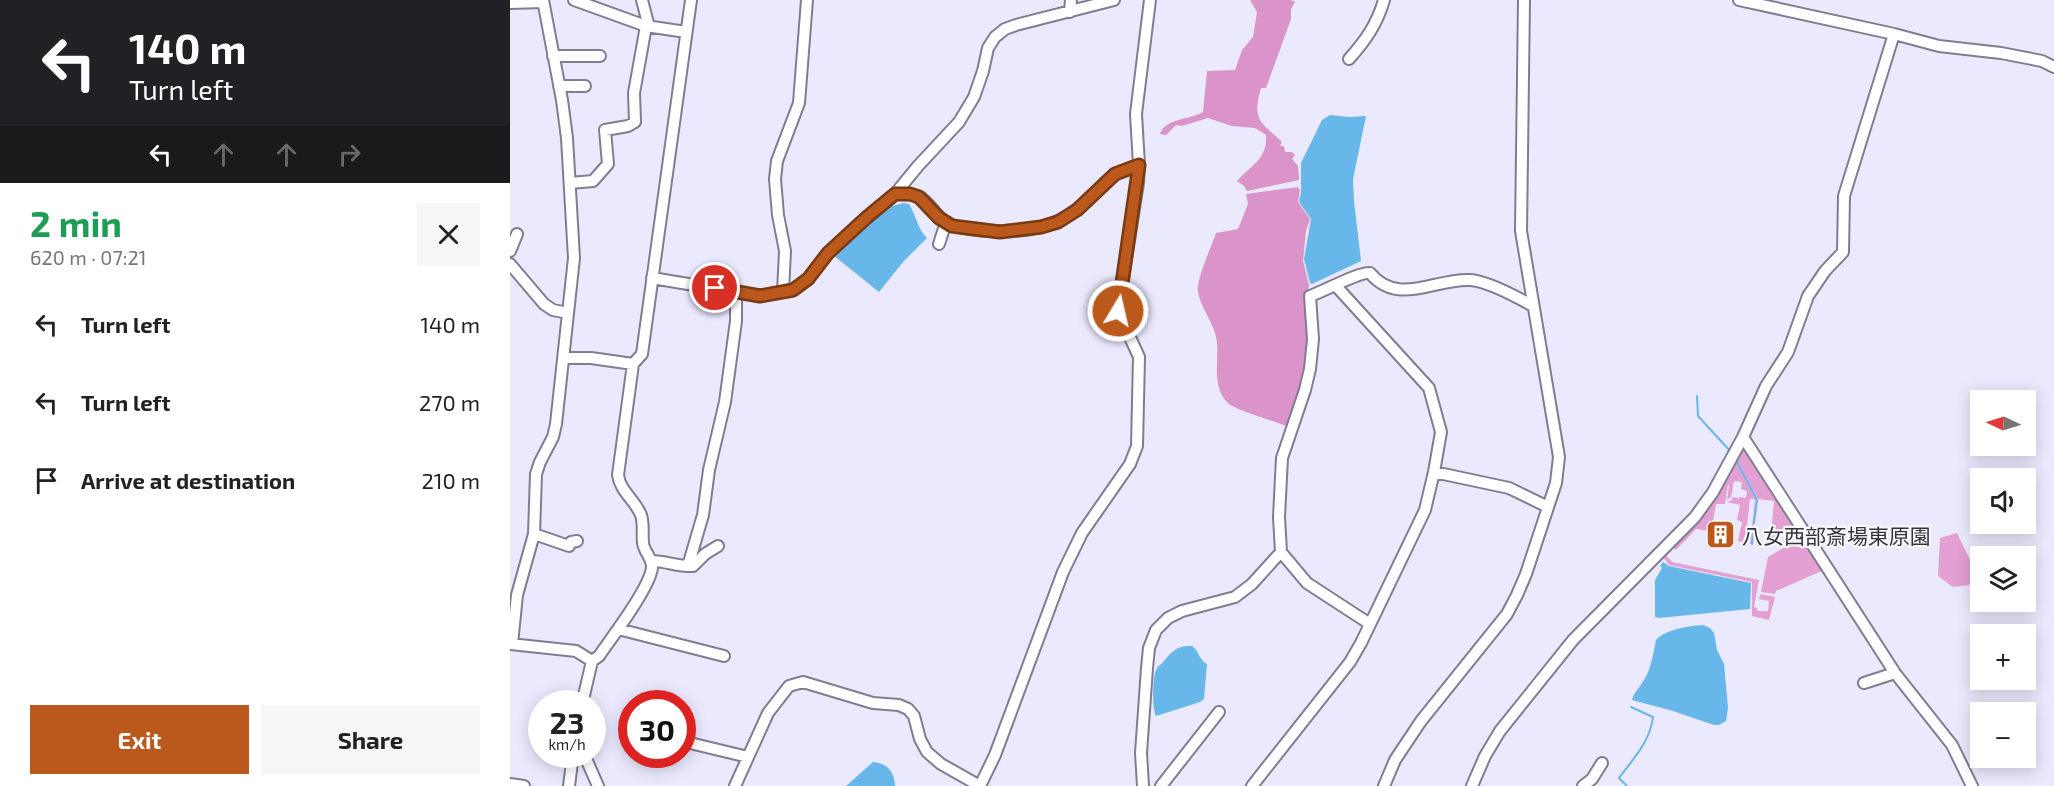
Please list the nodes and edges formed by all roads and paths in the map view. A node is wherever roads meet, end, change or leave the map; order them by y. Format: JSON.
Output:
{"nodes":[{"id":1,"x":574,"y":0,"type":"edge"},
{"id":2,"x":642,"y":0,"type":"edge"},
{"id":3,"x":691,"y":0,"type":"edge"},
{"id":4,"x":807,"y":0,"type":"edge"},
{"id":5,"x":1071,"y":0,"type":"edge"},
{"id":6,"x":1114,"y":0,"type":"edge"},
{"id":7,"x":1150,"y":0,"type":"edge"},
{"id":8,"x":1384,"y":0,"type":"edge"},
{"id":9,"x":1524,"y":0,"type":"edge"},
{"id":10,"x":1739,"y":0,"type":"edge"},
{"id":11,"x":543,"y":1,"type":"edge"},
{"id":12,"x":510,"y":3,"type":"edge"},
{"id":13,"x":1070,"y":12,"type":"junction"},
{"id":14,"x":647,"y":27,"type":"junction"},
{"id":15,"x":686,"y":32,"type":"junction"},
{"id":16,"x":1894,"y":34,"type":"junction"},
{"id":17,"x":553,"y":56,"type":"junction"},
{"id":18,"x":600,"y":56,"type":"dead end"},
{"id":19,"x":1349,"y":58,"type":"dead end"},
{"id":20,"x":2054,"y":67,"type":"edge"},
{"id":21,"x":559,"y":86,"type":"junction"},
{"id":22,"x":585,"y":86,"type":"dead end"},
{"id":23,"x":1139,"y":165,"type":"junction"},
{"id":24,"x":570,"y":183,"type":"junction"},
{"id":25,"x":895,"y":194,"type":"junction"},
{"id":26,"x":946,"y":222,"type":"junction"},
{"id":27,"x":514,"y":234,"type":"edge"},
{"id":28,"x":939,"y":244,"type":"dead end"},
{"id":29,"x":510,"y":251,"type":"edge"},
{"id":30,"x":510,"y":264,"type":"edge"},
{"id":31,"x":652,"y":278,"type":"junction"},
{"id":32,"x":1336,"y":286,"type":"junction"},
{"id":33,"x":736,"y":291,"type":"junction"},
{"id":34,"x":783,"y":292,"type":"junction"},
{"id":35,"x":1533,"y":306,"type":"junction"},
{"id":36,"x":568,"y":313,"type":"junction"},
{"id":37,"x":563,"y":358,"type":"junction"},
{"id":38,"x":633,"y":364,"type":"junction"},
{"id":39,"x":1743,"y":437,"type":"junction"},
{"id":40,"x":1434,"y":472,"type":"junction"},
{"id":41,"x":1548,"y":507,"type":"junction"},
{"id":42,"x":534,"y":534,"type":"junction"},
{"id":43,"x":577,"y":541,"type":"dead end"},
{"id":44,"x":718,"y":546,"type":"dead end"},
{"id":45,"x":1281,"y":552,"type":"junction"},
{"id":46,"x":651,"y":561,"type":"junction"},
{"id":47,"x":688,"y":566,"type":"junction"},
{"id":48,"x":1370,"y":624,"type":"junction"},
{"id":49,"x":618,"y":629,"type":"junction"},
{"id":50,"x":511,"y":644,"type":"edge"},
{"id":51,"x":724,"y":656,"type":"dead end"},
{"id":52,"x":592,"y":661,"type":"junction"},
{"id":53,"x":1895,"y":673,"type":"junction"},
{"id":54,"x":1864,"y":683,"type":"dead end"},
{"id":55,"x":585,"y":690,"type":"edge"},
{"id":56,"x":1219,"y":712,"type":"dead end"},
{"id":57,"x":696,"y":745,"type":"edge"},
{"id":58,"x":748,"y":757,"type":"junction"},
{"id":59,"x":1602,"y":763,"type":"dead end"},
{"id":60,"x":571,"y":768,"type":"edge"},
{"id":61,"x":590,"y":768,"type":"edge"},
{"id":62,"x":510,"y":784,"type":"edge"},
{"id":63,"x":524,"y":786,"type":"edge"},
{"id":64,"x":569,"y":786,"type":"edge"},
{"id":65,"x":598,"y":786,"type":"edge"},
{"id":66,"x":735,"y":786,"type":"edge"},
{"id":67,"x":980,"y":786,"type":"edge"},
{"id":68,"x":1143,"y":786,"type":"edge"},
{"id":69,"x":1161,"y":786,"type":"edge"},
{"id":70,"x":1252,"y":786,"type":"edge"},
{"id":71,"x":1384,"y":786,"type":"edge"},
{"id":72,"x":1472,"y":786,"type":"edge"},
{"id":73,"x":1583,"y":786,"type":"edge"},
{"id":74,"x":1972,"y":786,"type":"edge"}],
"edges":[{"from":1,"to":14,"type":"street"},
{"from":2,"to":14,"type":"street"},
{"from":3,"to":15,"type":"street"},
{"from":4,"to":34,"type":"street"},
{"from":5,"to":13,"type":"street"},
{"from":6,"to":13,"type":"street"},
{"from":7,"to":23,"type":"street"},
{"from":8,"to":19,"type":"street"},
{"from":9,"to":35,"type":"street"},
{"from":10,"to":16,"type":"street"},
{"from":11,"to":12,"type":"street"},
{"from":11,"to":17,"type":"street"},
{"from":13,"to":25,"type":"street"},
{"from":14,"to":15,"type":"street"},
{"from":14,"to":24,"type":"street"},
{"from":15,"to":31,"type":"street"},
{"from":16,"to":20,"type":"street"},
{"from":16,"to":39,"type":"street"},
{"from":17,"to":18,"type":"street"},
{"from":17,"to":21,"type":"street"},
{"from":21,"to":22,"type":"street"},
{"from":21,"to":24,"type":"street"},
{"from":23,"to":26,"type":"street"},
{"from":23,"to":67,"type":"street"},
{"from":24,"to":36,"type":"street"},
{"from":25,"to":26,"type":"street"},
{"from":25,"to":34,"type":"street"},
{"from":26,"to":28,"type":"street"},
{"from":27,"to":29,"type":"street"},
{"from":30,"to":36,"type":"street"},
{"from":31,"to":33,"type":"street"},
{"from":31,"to":38,"type":"street"},
{"from":32,"to":35,"type":"street"},
{"from":32,"to":40,"type":"street"},
{"from":32,"to":45,"type":"street"},
{"from":33,"to":34,"type":"street"},
{"from":33,"to":47,"type":"street"},
{"from":35,"to":41,"type":"street"},
{"from":36,"to":37,"type":"street"},
{"from":37,"to":38,"type":"street"},
{"from":37,"to":42,"type":"street"},
{"from":38,"to":46,"type":"street"},
{"from":39,"to":53,"type":"street"},
{"from":39,"to":72,"type":"street"},
{"from":40,"to":41,"type":"street"},
{"from":40,"to":48,"type":"street"},
{"from":41,"to":71,"type":"street"},
{"from":42,"to":43,"type":"street"},
{"from":42,"to":50,"type":"street"},
{"from":44,"to":47,"type":"street"},
{"from":45,"to":48,"type":"street"},
{"from":45,"to":68,"type":"street"},
{"from":46,"to":47,"type":"street"},
{"from":46,"to":49,"type":"street"},
{"from":48,"to":70,"type":"street"},
{"from":49,"to":51,"type":"street"},
{"from":49,"to":52,"type":"street"},
{"from":50,"to":52,"type":"street"},
{"from":52,"to":55,"type":"street"},
{"from":53,"to":54,"type":"street"},
{"from":53,"to":74,"type":"street"},
{"from":56,"to":69,"type":"street"},
{"from":57,"to":58,"type":"street"},
{"from":58,"to":66,"type":"street"},
{"from":58,"to":67,"type":"street"},
{"from":59,"to":73,"type":"street"},
{"from":60,"to":64,"type":"street"},
{"from":61,"to":65,"type":"street"},
{"from":62,"to":63,"type":"street"}]}
